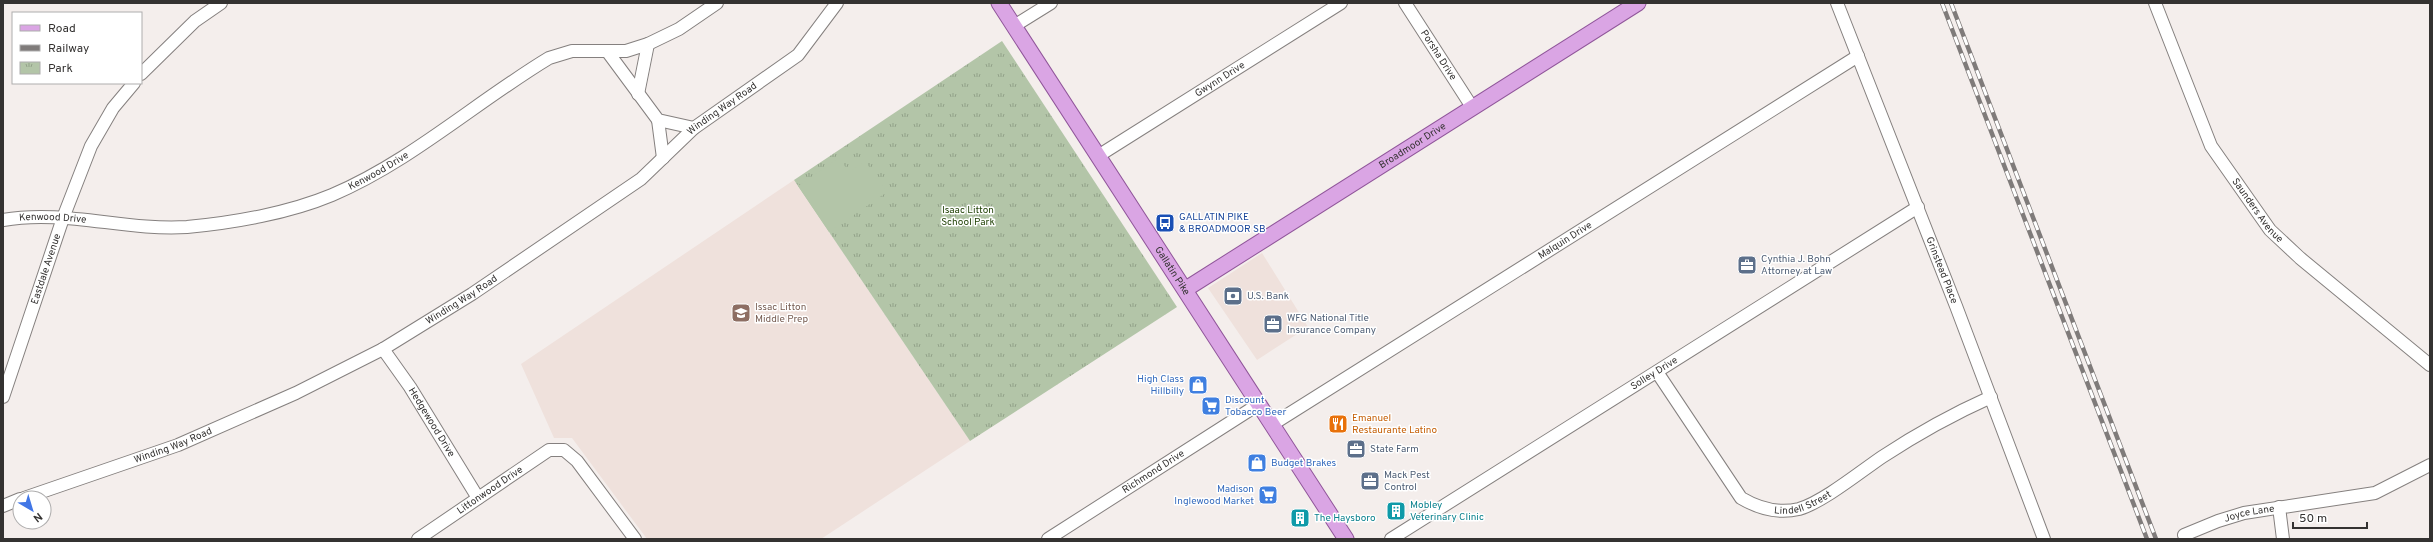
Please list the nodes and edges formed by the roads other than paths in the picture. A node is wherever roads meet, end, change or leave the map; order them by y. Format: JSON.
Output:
{"nodes":[{"id":1,"x":221,"y":3,"type":"edge"},
{"id":2,"x":717,"y":3,"type":"edge"},
{"id":3,"x":837,"y":3,"type":"edge"},
{"id":4,"x":999,"y":3,"type":"edge"},
{"id":5,"x":1051,"y":3,"type":"edge"},
{"id":6,"x":1341,"y":3,"type":"edge"},
{"id":7,"x":1406,"y":3,"type":"edge"},
{"id":8,"x":1638,"y":3,"type":"edge"},
{"id":9,"x":1837,"y":3,"type":"edge"},
{"id":10,"x":2155,"y":3,"type":"edge"},
{"id":11,"x":1014,"y":26,"type":"junction"},
{"id":12,"x":648,"y":44,"type":"junction"},
{"id":13,"x":607,"y":51,"type":"junction"},
{"id":14,"x":1858,"y":56,"type":"junction"},
{"id":15,"x":142,"y":73,"type":"edge"},
{"id":16,"x":133,"y":84,"type":"edge"},
{"id":17,"x":638,"y":94,"type":"junction"},
{"id":18,"x":1472,"y":107,"type":"junction"},
{"id":19,"x":658,"y":120,"type":"junction"},
{"id":20,"x":694,"y":128,"type":"junction"},
{"id":21,"x":1098,"y":156,"type":"junction"},
{"id":22,"x":662,"y":158,"type":"junction"},
{"id":23,"x":1918,"y":207,"type":"junction"},
{"id":24,"x":63,"y":218,"type":"junction"},
{"id":25,"x":3,"y":220,"type":"edge"},
{"id":26,"x":1186,"y":289,"type":"junction"},
{"id":27,"x":383,"y":349,"type":"junction"},
{"id":28,"x":2430,"y":365,"type":"edge"},
{"id":29,"x":1656,"y":372,"type":"junction"},
{"id":30,"x":3,"y":397,"type":"edge"},
{"id":31,"x":1991,"y":397,"type":"junction"},
{"id":32,"x":1259,"y":404,"type":"junction"},
{"id":33,"x":1273,"y":424,"type":"junction"},
{"id":34,"x":2430,"y":465,"type":"edge"},
{"id":35,"x":47,"y":490,"type":"edge"},
{"id":36,"x":478,"y":498,"type":"junction"},
{"id":37,"x":2279,"y":506,"type":"junction"},
{"id":38,"x":2184,"y":535,"type":"dead end"},
{"id":39,"x":418,"y":539,"type":"edge"},
{"id":40,"x":635,"y":539,"type":"edge"},
{"id":41,"x":1048,"y":539,"type":"edge"},
{"id":42,"x":1346,"y":539,"type":"edge"},
{"id":43,"x":1391,"y":539,"type":"edge"},
{"id":44,"x":2044,"y":539,"type":"edge"},
{"id":45,"x":2283,"y":539,"type":"edge"}],
"edges":[{"from":1,"to":15,"type":"street"},
{"from":2,"to":12,"type":"street","name":"Kenwood Drive"},
{"from":3,"to":20,"type":"street","name":"Winding Way Road"},
{"from":4,"to":11,"type":"main road","name":"Gallatin Pike"},
{"from":5,"to":11,"type":"street"},
{"from":6,"to":21,"type":"street","name":"Gwynn Drive"},
{"from":7,"to":18,"type":"street","name":"Porsha Drive"},
{"from":8,"to":18,"type":"main road","name":"Broadmoor Drive"},
{"from":9,"to":14,"type":"street","name":"Grinstead Place"},
{"from":10,"to":28,"type":"street","name":"Saunders Avenue"},
{"from":11,"to":21,"type":"main road","name":"Gallatin Pike"},
{"from":12,"to":13,"type":"street","name":"Kenwood Drive"},
{"from":12,"to":17,"type":"street"},
{"from":13,"to":17,"type":"street"},
{"from":13,"to":24,"type":"street","name":"Kenwood Drive"},
{"from":14,"to":23,"type":"street","name":"Grinstead Place"},
{"from":14,"to":33,"type":"street","name":"Malquin Drive"},
{"from":16,"to":24,"type":"street","name":"Eastdale Avenue"},
{"from":17,"to":19,"type":"street"},
{"from":18,"to":26,"type":"main road","name":"Broadmoor Drive"},
{"from":19,"to":20,"type":"street"},
{"from":19,"to":22,"type":"street"},
{"from":20,"to":22,"type":"street","name":"Winding Way Road"},
{"from":21,"to":26,"type":"main road","name":"Gallatin Pike"},
{"from":22,"to":27,"type":"street","name":"Winding Way Road"},
{"from":23,"to":29,"type":"street","name":"Solley Drive"},
{"from":23,"to":31,"type":"street","name":"Grinstead Place"},
{"from":24,"to":25,"type":"street","name":"Kenwood Drive"},
{"from":24,"to":30,"type":"street","name":"Eastdale Avenue"},
{"from":26,"to":32,"type":"main road","name":"Gallatin Pike"},
{"from":27,"to":35,"type":"street","name":"Winding Way Road"},
{"from":27,"to":36,"type":"street","name":"Hedgewood Drive"},
{"from":29,"to":31,"type":"street","name":"Lindell Street"},
{"from":29,"to":43,"type":"street","name":"Solley Drive"},
{"from":31,"to":44,"type":"street","name":"Grinstead Place"},
{"from":32,"to":33,"type":"main road","name":"Gallatin Pike"},
{"from":32,"to":41,"type":"street","name":"Richmond Drive"},
{"from":33,"to":42,"type":"main road","name":"Gallatin Pike"},
{"from":34,"to":37,"type":"street","name":"Joyce Lane"},
{"from":36,"to":39,"type":"street","name":"Littonwood Drive"},
{"from":36,"to":40,"type":"street","name":"Littonwood Drive"},
{"from":37,"to":38,"type":"street","name":"Joyce Lane"},
{"from":37,"to":45,"type":"street"}]}
